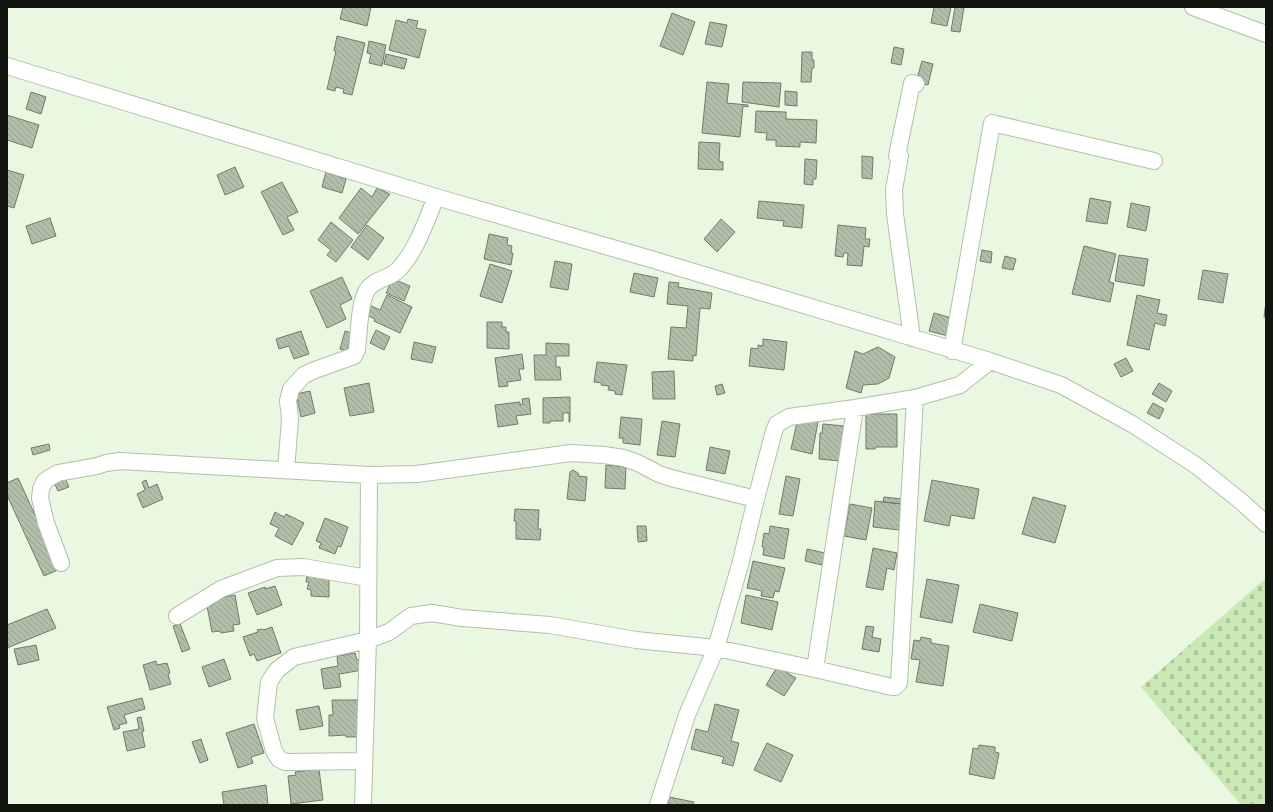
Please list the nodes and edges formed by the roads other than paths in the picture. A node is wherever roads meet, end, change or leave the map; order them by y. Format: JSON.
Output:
{"nodes":[{"id":1,"x":1193,"y":7,"type":"edge"},
{"id":2,"x":1266,"y":34,"type":"edge"},
{"id":3,"x":7,"y":66,"type":"edge"},
{"id":4,"x":916,"y":84,"type":"dead end"},
{"id":5,"x":1154,"y":161,"type":"dead end"},
{"id":6,"x":436,"y":197,"type":"junction"},
{"id":7,"x":912,"y":338,"type":"junction"},
{"id":8,"x":952,"y":350,"type":"junction"},
{"id":9,"x":990,"y":361,"type":"junction"},
{"id":10,"x":915,"y":398,"type":"junction"},
{"id":11,"x":855,"y":408,"type":"junction"},
{"id":12,"x":286,"y":470,"type":"junction"},
{"id":13,"x":369,"y":475,"type":"junction"},
{"id":14,"x":756,"y":499,"type":"junction"},
{"id":15,"x":1266,"y":524,"type":"edge"},
{"id":16,"x":60,"y":563,"type":"dead end"},
{"id":17,"x":368,"y":578,"type":"junction"},
{"id":18,"x":178,"y":616,"type":"dead end"},
{"id":19,"x":368,"y":640,"type":"junction"},
{"id":20,"x":716,"y":648,"type":"junction"},
{"id":21,"x":815,"y":669,"type":"junction"},
{"id":22,"x":364,"y":761,"type":"junction"},
{"id":23,"x":363,"y":805,"type":"edge"},
{"id":24,"x":658,"y":805,"type":"edge"}],
"edges":[{"from":1,"to":2,"type":"street"},
{"from":3,"to":6,"type":"street"},
{"from":4,"to":7,"type":"street"},
{"from":5,"to":8,"type":"street"},
{"from":6,"to":7,"type":"street"},
{"from":6,"to":12,"type":"street"},
{"from":7,"to":8,"type":"street"},
{"from":8,"to":9,"type":"street"},
{"from":9,"to":10,"type":"street"},
{"from":9,"to":15,"type":"street"},
{"from":10,"to":11,"type":"street"},
{"from":10,"to":21,"type":"street"},
{"from":11,"to":14,"type":"street"},
{"from":11,"to":21,"type":"street"},
{"from":12,"to":13,"type":"street"},
{"from":12,"to":16,"type":"street"},
{"from":13,"to":14,"type":"street"},
{"from":13,"to":17,"type":"street"},
{"from":14,"to":20,"type":"street"},
{"from":17,"to":18,"type":"street"},
{"from":17,"to":19,"type":"street"},
{"from":19,"to":20,"type":"street"},
{"from":19,"to":22,"type":"street"},
{"from":19,"to":22,"type":"street"},
{"from":20,"to":21,"type":"street"},
{"from":20,"to":24,"type":"street"},
{"from":22,"to":23,"type":"street"}]}
